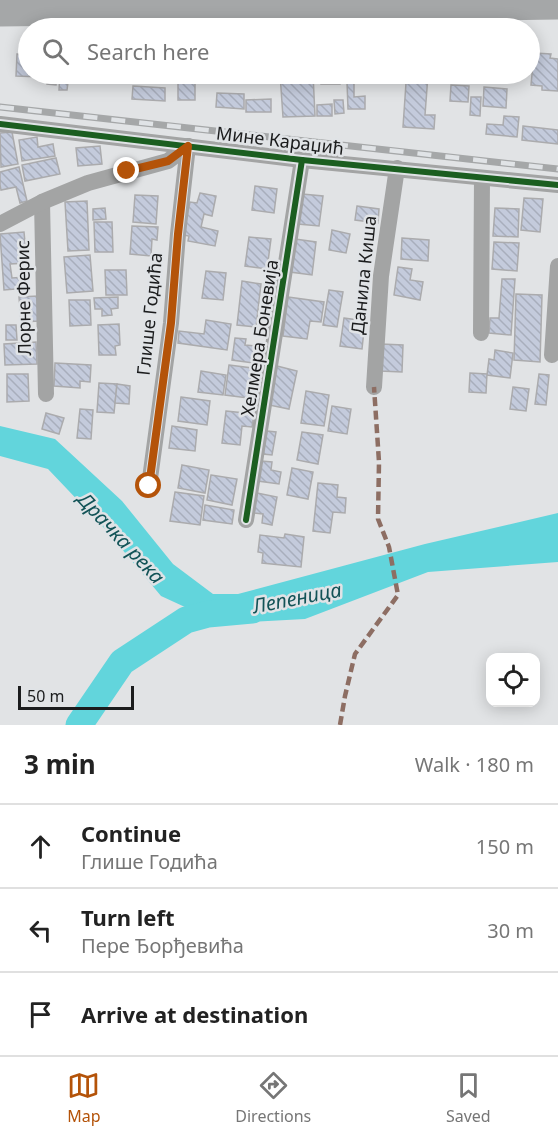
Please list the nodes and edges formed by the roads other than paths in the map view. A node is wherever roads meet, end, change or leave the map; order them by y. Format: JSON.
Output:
{"nodes":[{"id":1,"x":558,"y":6,"type":"edge"},
{"id":2,"x":0,"y":13,"type":"edge"},
{"id":3,"x":0,"y":124,"type":"edge"},
{"id":4,"x":188,"y":146,"type":"junction"},
{"id":5,"x":302,"y":160,"type":"junction"},
{"id":6,"x":397,"y":168,"type":"junction"},
{"id":7,"x":482,"y":178,"type":"junction"},
{"id":8,"x":558,"y":185,"type":"edge"},
{"id":9,"x":42,"y":202,"type":"junction"},
{"id":10,"x":0,"y":224,"type":"edge"},
{"id":11,"x":558,"y":266,"type":"edge"},
{"id":12,"x":481,"y":333,"type":"dead end"},
{"id":13,"x":552,"y":355,"type":"dead end"},
{"id":14,"x":374,"y":387,"type":"dead end"},
{"id":15,"x":46,"y":394,"type":"dead end"},
{"id":16,"x":149,"y":486,"type":"dead end"},
{"id":17,"x":246,"y":520,"type":"dead end"}],
"edges":[{"from":1,"to":2,"type":"main road"},
{"from":3,"to":4,"type":"street","name":"Мине Караџић"},
{"from":4,"to":5,"type":"street","name":"Мине Караџић"},
{"from":4,"to":9,"type":"street"},
{"from":4,"to":16,"type":"street","name":"Глише Годића"},
{"from":5,"to":6,"type":"street","name":"Мине Караџић"},
{"from":5,"to":17,"type":"street","name":"Хелмера Боневија"},
{"from":6,"to":7,"type":"street","name":"Мине Караџић"},
{"from":6,"to":14,"type":"street","name":"Данила Киша"},
{"from":7,"to":8,"type":"street","name":"Мине Караџић"},
{"from":7,"to":12,"type":"street"},
{"from":9,"to":10,"type":"street"},
{"from":9,"to":15,"type":"street","name":"Лорне Ферис"},
{"from":11,"to":13,"type":"street"}]}
